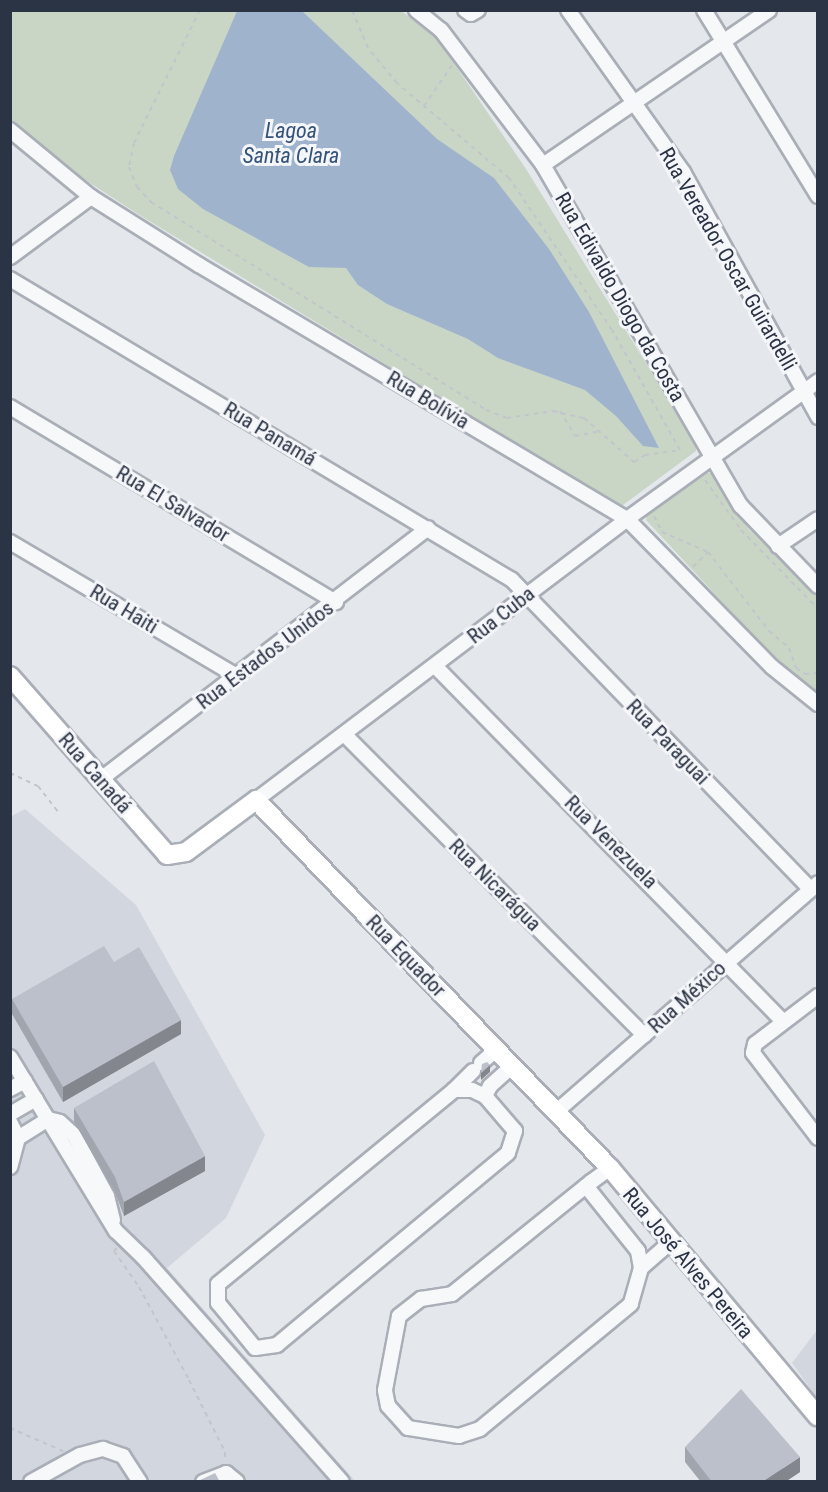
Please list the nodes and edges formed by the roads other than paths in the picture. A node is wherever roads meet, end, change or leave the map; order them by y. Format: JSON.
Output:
{"nodes":[{"id":1,"x":416,"y":10,"type":"edge"},
{"id":2,"x":465,"y":10,"type":"edge"},
{"id":3,"x":478,"y":10,"type":"edge"},
{"id":4,"x":568,"y":10,"type":"edge"},
{"id":5,"x":704,"y":10,"type":"edge"},
{"id":6,"x":769,"y":10,"type":"edge"},
{"id":7,"x":726,"y":41,"type":"junction"},
{"id":8,"x":634,"y":103,"type":"junction"},
{"id":9,"x":10,"y":130,"type":"edge"},
{"id":10,"x":543,"y":165,"type":"junction"},
{"id":11,"x":818,"y":196,"type":"edge"},
{"id":12,"x":91,"y":197,"type":"junction"},
{"id":13,"x":10,"y":257,"type":"edge"},
{"id":14,"x":10,"y":279,"type":"edge"},
{"id":15,"x":818,"y":381,"type":"edge"},
{"id":16,"x":803,"y":391,"type":"junction"},
{"id":17,"x":10,"y":407,"type":"edge"},
{"id":18,"x":818,"y":417,"type":"edge"},
{"id":19,"x":713,"y":456,"type":"junction"},
{"id":20,"x":627,"y":519,"type":"junction"},
{"id":21,"x":818,"y":519,"type":"edge"},
{"id":22,"x":428,"y":528,"type":"junction"},
{"id":23,"x":10,"y":542,"type":"edge"},
{"id":24,"x":778,"y":546,"type":"junction"},
{"id":25,"x":818,"y":586,"type":"edge"},
{"id":26,"x":525,"y":595,"type":"junction"},
{"id":27,"x":336,"y":602,"type":"junction"},
{"id":28,"x":436,"y":666,"type":"junction"},
{"id":29,"x":10,"y":676,"type":"edge"},
{"id":30,"x":237,"y":676,"type":"junction"},
{"id":31,"x":818,"y":704,"type":"edge"},
{"id":32,"x":345,"y":735,"type":"junction"},
{"id":33,"x":100,"y":779,"type":"junction"},
{"id":34,"x":256,"y":800,"type":"junction"},
{"id":35,"x":186,"y":852,"type":"joint"},
{"id":36,"x":814,"y":886,"type":"edge"},
{"id":37,"x":728,"y":960,"type":"junction"},
{"id":38,"x":818,"y":996,"type":"edge"},
{"id":39,"x":783,"y":1020,"type":"junction"},
{"id":40,"x":645,"y":1035,"type":"junction"},
{"id":41,"x":496,"y":1049,"type":"junction"},
{"id":42,"x":10,"y":1057,"type":"edge"},
{"id":43,"x":512,"y":1066,"type":"junction"},
{"id":44,"x":25,"y":1081,"type":"junction"},
{"id":45,"x":10,"y":1089,"type":"edge"},
{"id":46,"x":454,"y":1090,"type":"junction"},
{"id":47,"x":485,"y":1096,"type":"junction"},
{"id":48,"x":36,"y":1099,"type":"junction"},
{"id":49,"x":557,"y":1111,"type":"junction"},
{"id":50,"x":10,"y":1114,"type":"edge"},
{"id":51,"x":48,"y":1119,"type":"junction"},
{"id":52,"x":10,"y":1122,"type":"edge"},
{"id":53,"x":18,"y":1138,"type":"junction"},
{"id":54,"x":818,"y":1138,"type":"edge"},
{"id":55,"x":10,"y":1167,"type":"edge"},
{"id":56,"x":610,"y":1168,"type":"junction"},
{"id":57,"x":586,"y":1186,"type":"junction"},
{"id":58,"x":670,"y":1244,"type":"junction"},
{"id":59,"x":641,"y":1268,"type":"junction"},
{"id":60,"x":818,"y":1417,"type":"edge"},
{"id":61,"x":231,"y":1477,"type":"edge"},
{"id":62,"x":31,"y":1482,"type":"edge"},
{"id":63,"x":140,"y":1482,"type":"edge"},
{"id":64,"x":203,"y":1482,"type":"edge"},
{"id":65,"x":342,"y":1482,"type":"edge"}],
"edges":[{"from":1,"to":10,"type":"street","name":"Rua Edivaldo Diogo da Costa"},
{"from":2,"to":3,"type":"street"},
{"from":4,"to":8,"type":"street","name":"Rua Vereador Oscar Guirardelli"},
{"from":5,"to":7,"type":"street"},
{"from":6,"to":7,"type":"street"},
{"from":7,"to":8,"type":"street"},
{"from":7,"to":11,"type":"street"},
{"from":8,"to":10,"type":"street"},
{"from":8,"to":16,"type":"street","name":"Rua Vereador Oscar Guirardelli"},
{"from":9,"to":12,"type":"street","name":"Rua Bolívia"},
{"from":10,"to":19,"type":"street","name":"Rua Edivaldo Diogo da Costa"},
{"from":12,"to":13,"type":"street"},
{"from":12,"to":20,"type":"street","name":"Rua Bolívia"},
{"from":14,"to":22,"type":"street","name":"Rua Panamá"},
{"from":15,"to":16,"type":"street","name":"Rua Cuba"},
{"from":16,"to":18,"type":"street","name":"Rua Vereador Oscar Guirardelli"},
{"from":16,"to":19,"type":"street","name":"Rua Cuba"},
{"from":17,"to":27,"type":"street","name":"Rua El Salvador"},
{"from":19,"to":20,"type":"street","name":"Rua Cuba"},
{"from":19,"to":24,"type":"street","name":"Rua Edivaldo Diogo da Costa"},
{"from":20,"to":26,"type":"street","name":"Rua Cuba"},
{"from":20,"to":31,"type":"street","name":"Rua Bolívia"},
{"from":21,"to":24,"type":"street"},
{"from":22,"to":26,"type":"street","name":"Rua Panamá"},
{"from":22,"to":27,"type":"street","name":"Rua Estados Unidos"},
{"from":23,"to":30,"type":"street","name":"Rua Haiti"},
{"from":24,"to":25,"type":"street","name":"Rua Edivaldo Diogo da Costa"},
{"from":26,"to":28,"type":"street","name":"Rua Cuba"},
{"from":26,"to":36,"type":"street","name":"Rua Paraguai"},
{"from":27,"to":30,"type":"street","name":"Rua Estados Unidos"},
{"from":28,"to":32,"type":"street","name":"Rua Cuba"},
{"from":28,"to":37,"type":"street","name":"Rua Venezuela"},
{"from":29,"to":33,"type":"main road","name":"Rua Canadá"},
{"from":30,"to":33,"type":"street","name":"Rua Estados Unidos"},
{"from":32,"to":34,"type":"street","name":"Rua Cuba"},
{"from":32,"to":40,"type":"street","name":"Rua Nicarágua"},
{"from":33,"to":35,"type":"main road","name":"Rua Canadá"},
{"from":34,"to":35,"type":"main road","name":"Rua Cuba"},
{"from":34,"to":41,"type":"main road","name":"Rua Equador"},
{"from":36,"to":37,"type":"street","name":"Rua México"},
{"from":37,"to":39,"type":"street","name":"Rua Venezuela"},
{"from":37,"to":40,"type":"street","name":"Rua México"},
{"from":38,"to":39,"type":"street"},
{"from":39,"to":54,"type":"street"},
{"from":40,"to":49,"type":"street","name":"Rua México"},
{"from":41,"to":43,"type":"main road","name":"Rua Equador"},
{"from":41,"to":46,"type":"street"},
{"from":42,"to":44,"type":"street"},
{"from":43,"to":47,"type":"street"},
{"from":43,"to":49,"type":"main road","name":"Rua Equador"},
{"from":44,"to":45,"type":"street"},
{"from":44,"to":48,"type":"street"},
{"from":46,"to":47,"type":"street"},
{"from":46,"to":47,"type":"street"},
{"from":48,"to":50,"type":"street"},
{"from":48,"to":51,"type":"street"},
{"from":49,"to":56,"type":"main road","name":"Rua José Alves Pereira"},
{"from":51,"to":53,"type":"street"},
{"from":51,"to":65,"type":"street"},
{"from":52,"to":53,"type":"street"},
{"from":53,"to":55,"type":"street"},
{"from":56,"to":57,"type":"street"},
{"from":56,"to":58,"type":"main road","name":"Rua José Alves Pereira"},
{"from":57,"to":59,"type":"street"},
{"from":57,"to":59,"type":"street"},
{"from":58,"to":59,"type":"street"},
{"from":58,"to":60,"type":"main road","name":"Rua José Alves Pereira"},
{"from":61,"to":64,"type":"street"},
{"from":62,"to":63,"type":"street"}]}
